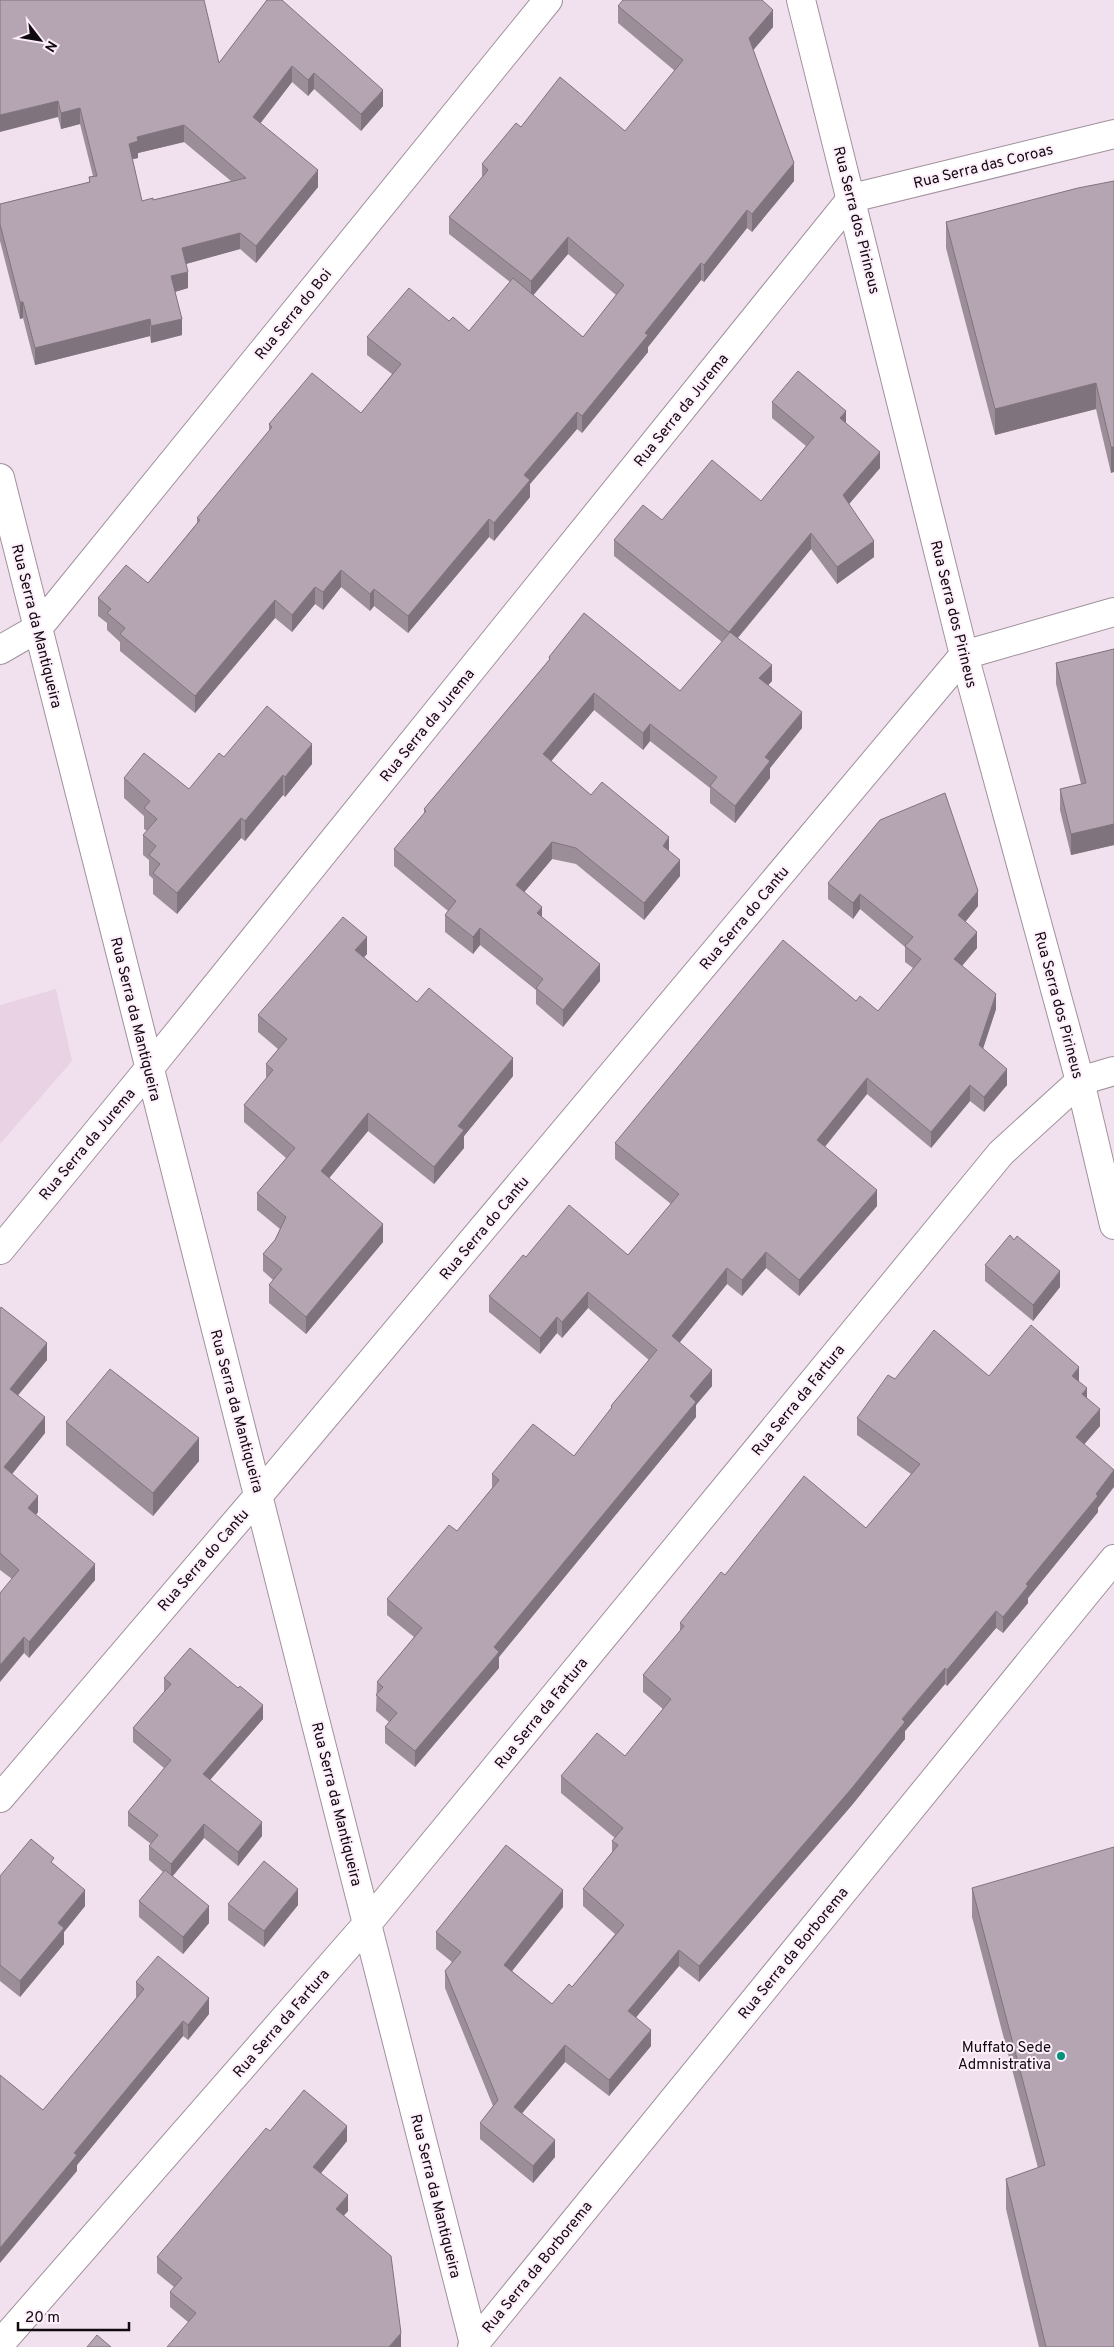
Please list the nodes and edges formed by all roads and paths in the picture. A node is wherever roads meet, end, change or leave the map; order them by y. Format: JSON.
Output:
{"nodes":[{"id":1,"x":548,"y":0,"type":"edge"},
{"id":2,"x":801,"y":0,"type":"edge"},
{"id":3,"x":1114,"y":134,"type":"edge"},
{"id":4,"x":852,"y":198,"type":"junction"},
{"id":5,"x":0,"y":478,"type":"edge"},
{"id":6,"x":1114,"y":612,"type":"edge"},
{"id":7,"x":38,"y":628,"type":"junction"},
{"id":8,"x":0,"y":650,"type":"edge"},
{"id":9,"x":964,"y":655,"type":"junction"},
{"id":10,"x":148,"y":1070,"type":"junction"},
{"id":11,"x":1114,"y":1071,"type":"edge"},
{"id":12,"x":1080,"y":1081,"type":"junction"},
{"id":13,"x":1114,"y":1225,"type":"edge"},
{"id":14,"x":0,"y":1250,"type":"edge"},
{"id":15,"x":259,"y":1496,"type":"junction"},
{"id":16,"x":1114,"y":1560,"type":"edge"},
{"id":17,"x":0,"y":1798,"type":"edge"},
{"id":18,"x":367,"y":1924,"type":"junction"},
{"id":19,"x":0,"y":2344,"type":"edge"},
{"id":20,"x":473,"y":2346,"type":"edge"}],
"edges":[{"from":1,"to":7,"type":"street","name":"Rua Serra do Boi"},
{"from":2,"to":4,"type":"street","name":"Rua Serra dos Pirineus"},
{"from":3,"to":4,"type":"street","name":"Rua Serra das Coroas"},
{"from":4,"to":9,"type":"street","name":"Rua Serra dos Pirineus"},
{"from":4,"to":10,"type":"street","name":"Rua Serra da Jurema"},
{"from":5,"to":7,"type":"street","name":"Rua Serra da Mantiqueira"},
{"from":6,"to":9,"type":"street"},
{"from":7,"to":8,"type":"street"},
{"from":7,"to":10,"type":"street","name":"Rua Serra da Mantiqueira"},
{"from":9,"to":12,"type":"street","name":"Rua Serra dos Pirineus"},
{"from":9,"to":15,"type":"street","name":"Rua Serra do Cantu"},
{"from":10,"to":14,"type":"street","name":"Rua Serra da Jurema"},
{"from":10,"to":15,"type":"street","name":"Rua Serra da Mantiqueira"},
{"from":11,"to":12,"type":"street"},
{"from":12,"to":13,"type":"street","name":"Rua Serra dos Pirineus"},
{"from":12,"to":18,"type":"street","name":"Rua Serra da Fartura"},
{"from":15,"to":17,"type":"street","name":"Rua Serra do Cantu"},
{"from":15,"to":18,"type":"street","name":"Rua Serra da Mantiqueira"},
{"from":16,"to":20,"type":"street","name":"Rua Serra da Borborema"},
{"from":18,"to":19,"type":"street","name":"Rua Serra da Fartura"},
{"from":18,"to":20,"type":"street","name":"Rua Serra da Mantiqueira"}]}
